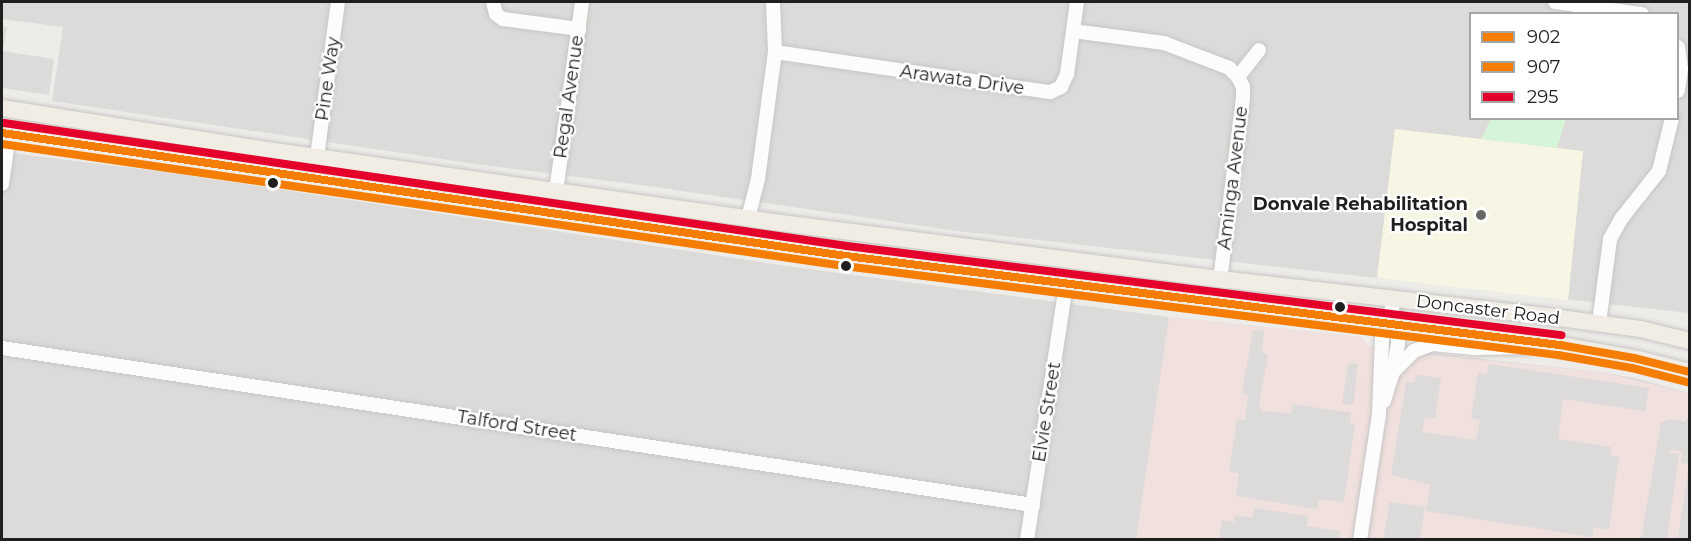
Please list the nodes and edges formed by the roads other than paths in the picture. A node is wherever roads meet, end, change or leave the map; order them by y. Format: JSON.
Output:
{"nodes":[{"id":1,"x":338,"y":2,"type":"edge"},
{"id":2,"x":494,"y":2,"type":"edge"},
{"id":3,"x":582,"y":2,"type":"edge"},
{"id":4,"x":773,"y":2,"type":"edge"},
{"id":5,"x":1077,"y":2,"type":"edge"},
{"id":6,"x":1555,"y":2,"type":"edge"},
{"id":7,"x":1628,"y":12,"type":"edge"},
{"id":8,"x":579,"y":29,"type":"junction"},
{"id":9,"x":1073,"y":31,"type":"junction"},
{"id":10,"x":1259,"y":50,"type":"dead end"},
{"id":11,"x":775,"y":52,"type":"junction"},
{"id":12,"x":1679,"y":58,"type":"edge"},
{"id":13,"x":1238,"y":77,"type":"junction"},
{"id":14,"x":1679,"y":80,"type":"edge"},
{"id":15,"x":2,"y":108,"type":"edge"},
{"id":16,"x":1672,"y":120,"type":"edge"},
{"id":17,"x":5,"y":133,"type":"edge"},
{"id":18,"x":317,"y":157,"type":"junction"},
{"id":19,"x":2,"y":184,"type":"edge"},
{"id":20,"x":556,"y":192,"type":"junction"},
{"id":21,"x":753,"y":219,"type":"junction"},
{"id":22,"x":749,"y":242,"type":"junction"},
{"id":23,"x":1220,"y":279,"type":"junction"},
{"id":24,"x":1066,"y":285,"type":"junction"},
{"id":25,"x":1395,"y":298,"type":"junction"},
{"id":26,"x":1599,"y":323,"type":"junction"},
{"id":27,"x":1392,"y":324,"type":"junction"},
{"id":28,"x":1689,"y":341,"type":"edge"},
{"id":29,"x":1560,"y":345,"type":"junction"},
{"id":30,"x":2,"y":348,"type":"edge"},
{"id":31,"x":1393,"y":372,"type":"junction"},
{"id":32,"x":1689,"y":372,"type":"edge"},
{"id":33,"x":1379,"y":414,"type":"junction"},
{"id":34,"x":1033,"y":504,"type":"junction"},
{"id":35,"x":1027,"y":540,"type":"edge"},
{"id":36,"x":1360,"y":540,"type":"edge"}],
"edges":[{"from":1,"to":18,"type":"street","name":"Pine Way"},
{"from":2,"to":8,"type":"street"},
{"from":3,"to":8,"type":"street","name":"Regal Avenue"},
{"from":4,"to":11,"type":"street"},
{"from":5,"to":9,"type":"street","name":"Arawata Drive"},
{"from":6,"to":7,"type":"street"},
{"from":8,"to":20,"type":"street","name":"Regal Avenue"},
{"from":9,"to":11,"type":"street","name":"Arawata Drive"},
{"from":9,"to":13,"type":"street"},
{"from":10,"to":13,"type":"street"},
{"from":11,"to":21,"type":"street"},
{"from":12,"to":14,"type":"street"},
{"from":13,"to":23,"type":"street","name":"Aminga Avenue"},
{"from":15,"to":18,"type":"main road","name":"Doncaster Road"},
{"from":16,"to":26,"type":"street"},
{"from":17,"to":19,"type":"street"},
{"from":17,"to":22,"type":"main road","name":"Doncaster Road"},
{"from":18,"to":20,"type":"main road","name":"Doncaster Road"},
{"from":20,"to":21,"type":"main road","name":"Doncaster Road"},
{"from":21,"to":22,"type":"main road"},
{"from":21,"to":23,"type":"main road","name":"Doncaster Road"},
{"from":22,"to":24,"type":"main road","name":"Doncaster Road"},
{"from":23,"to":25,"type":"main road","name":"Doncaster Road"},
{"from":24,"to":27,"type":"main road","name":"Doncaster Road"},
{"from":24,"to":34,"type":"street","name":"Elvie Street"},
{"from":25,"to":26,"type":"main road","name":"Doncaster Road"},
{"from":25,"to":27,"type":"street"},
{"from":26,"to":28,"type":"main road","name":"Doncaster Road"},
{"from":27,"to":29,"type":"main road","name":"Doncaster Road"},
{"from":27,"to":31,"type":"street"},
{"from":27,"to":33,"type":"street"},
{"from":29,"to":31,"type":"street"},
{"from":29,"to":32,"type":"main road","name":"Doncaster Road"},
{"from":30,"to":34,"type":"street","name":"Talford Street"},
{"from":31,"to":33,"type":"street"},
{"from":33,"to":36,"type":"street"},
{"from":34,"to":35,"type":"street","name":"Elvie Street"}]}
